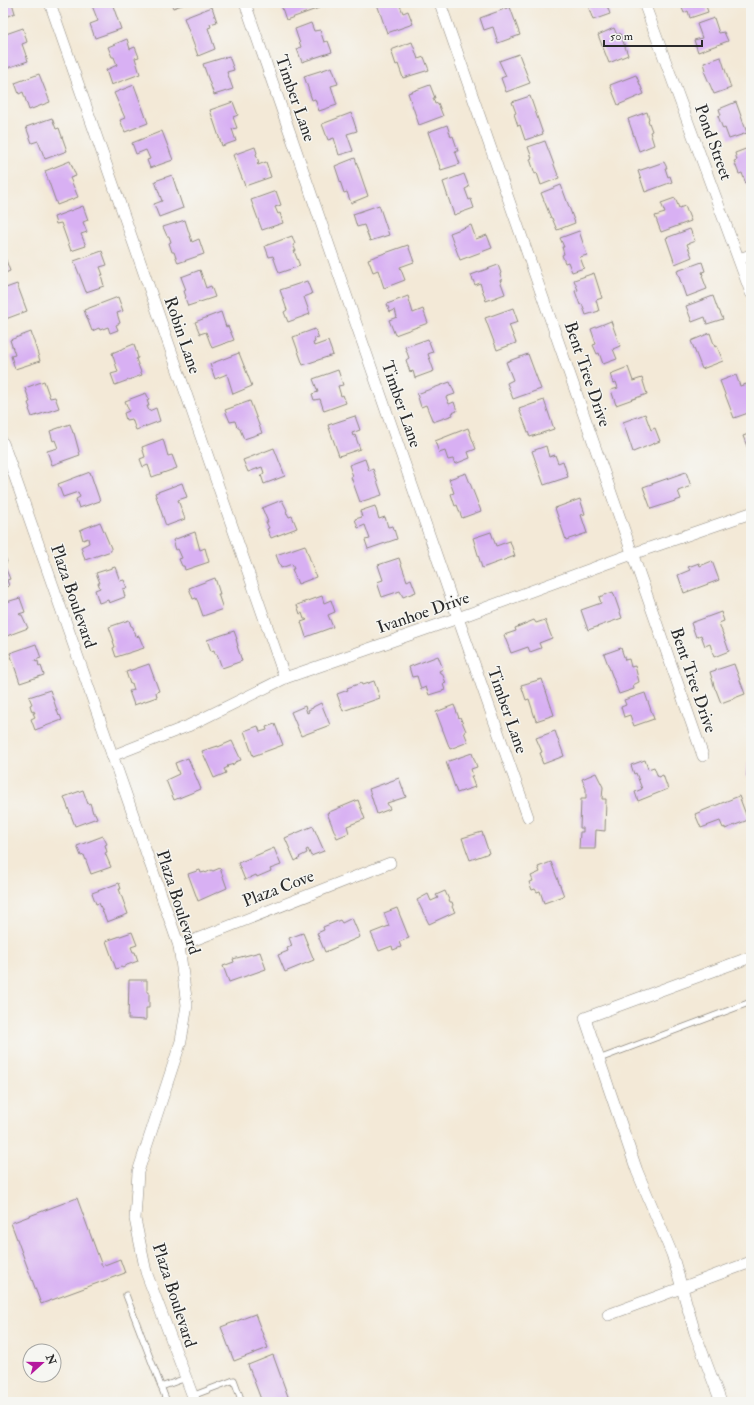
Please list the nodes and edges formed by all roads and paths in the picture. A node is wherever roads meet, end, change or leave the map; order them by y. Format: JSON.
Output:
{"nodes":[{"id":1,"x":50,"y":3,"type":"edge"},
{"id":2,"x":245,"y":3,"type":"edge"},
{"id":3,"x":440,"y":3,"type":"edge"},
{"id":4,"x":644,"y":3,"type":"edge"},
{"id":5,"x":751,"y":255,"type":"edge"},
{"id":6,"x":739,"y":259,"type":"junction"},
{"id":7,"x":751,"y":293,"type":"edge"},
{"id":8,"x":3,"y":443,"type":"edge"},
{"id":9,"x":751,"y":513,"type":"edge"},
{"id":10,"x":632,"y":554,"type":"junction"},
{"id":11,"x":458,"y":618,"type":"junction"},
{"id":12,"x":285,"y":678,"type":"junction"},
{"id":13,"x":112,"y":756,"type":"junction"},
{"id":14,"x":703,"y":756,"type":"dead end"},
{"id":15,"x":528,"y":817,"type":"dead end"},
{"id":16,"x":390,"y":863,"type":"dead end"},
{"id":17,"x":179,"y":946,"type":"junction"},
{"id":18,"x":751,"y":957,"type":"edge"},
{"id":19,"x":751,"y":1002,"type":"edge"},
{"id":20,"x":599,"y":1059,"type":"junction"},
{"id":21,"x":751,"y":1262,"type":"edge"},
{"id":22,"x":682,"y":1287,"type":"junction"},
{"id":23,"x":126,"y":1295,"type":"dead end"},
{"id":24,"x":608,"y":1315,"type":"dead end"},
{"id":25,"x":186,"y":1378,"type":"junction"},
{"id":26,"x":161,"y":1387,"type":"junction"},
{"id":27,"x":194,"y":1399,"type":"edge"},
{"id":28,"x":167,"y":1402,"type":"edge"},
{"id":29,"x":242,"y":1402,"type":"edge"},
{"id":30,"x":721,"y":1402,"type":"edge"}],
"edges":[{"from":1,"to":12,"type":"street","name":"Robin Lane"},
{"from":2,"to":11,"type":"street","name":"Timber Lane"},
{"from":3,"to":10,"type":"street","name":"Bent Tree Drive"},
{"from":4,"to":6,"type":"street","name":"Pond Street"},
{"from":5,"to":6,"type":"street"},
{"from":6,"to":7,"type":"street","name":"Pond Street"},
{"from":8,"to":13,"type":"street","name":"Plaza Boulevard"},
{"from":9,"to":10,"type":"street","name":"Ivanhoe Drive"},
{"from":10,"to":11,"type":"street","name":"Ivanhoe Drive"},
{"from":10,"to":14,"type":"street","name":"Bent Tree Drive"},
{"from":11,"to":12,"type":"street","name":"Ivanhoe Drive"},
{"from":11,"to":15,"type":"street","name":"Timber Lane"},
{"from":12,"to":13,"type":"street","name":"Ivanhoe Drive"},
{"from":13,"to":17,"type":"street","name":"Plaza Boulevard"},
{"from":16,"to":17,"type":"street","name":"Plaza Cove"},
{"from":17,"to":25,"type":"street","name":"Plaza Boulevard"},
{"from":18,"to":20,"type":"street"},
{"from":19,"to":20,"type":"lane"},
{"from":20,"to":22,"type":"street"},
{"from":21,"to":22,"type":"street"},
{"from":22,"to":24,"type":"street"},
{"from":22,"to":30,"type":"street"},
{"from":23,"to":26,"type":"lane"},
{"from":25,"to":26,"type":"lane"},
{"from":25,"to":27,"type":"street","name":"Plaza Boulevard"},
{"from":26,"to":28,"type":"lane"},
{"from":27,"to":29,"type":"lane"}]}
